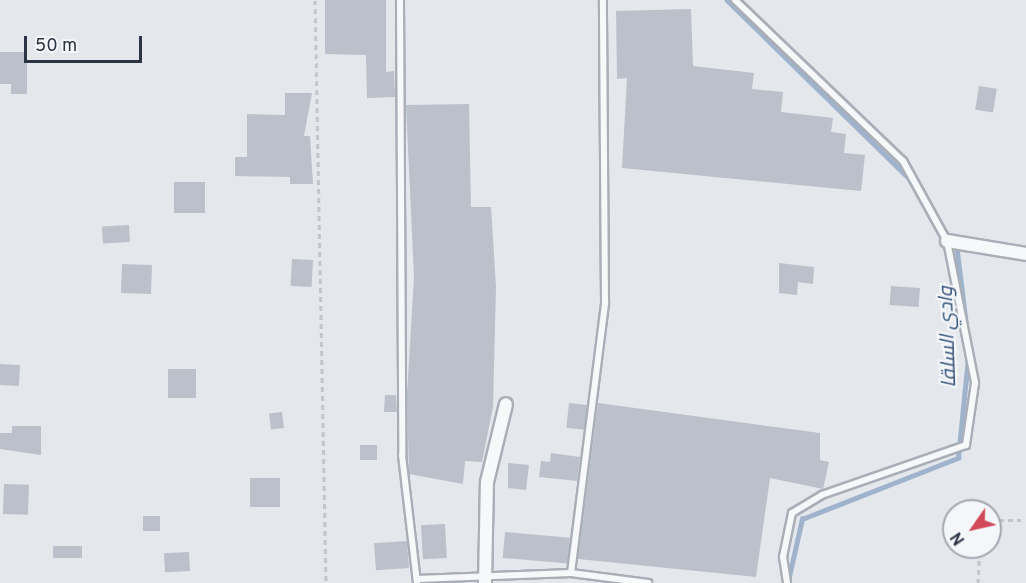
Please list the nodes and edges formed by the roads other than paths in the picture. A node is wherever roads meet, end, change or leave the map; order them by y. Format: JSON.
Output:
{"nodes":[{"id":1,"x":400,"y":0,"type":"edge"},
{"id":2,"x":603,"y":0,"type":"edge"},
{"id":3,"x":735,"y":0,"type":"edge"},
{"id":4,"x":947,"y":241,"type":"junction"},
{"id":5,"x":1026,"y":254,"type":"edge"},
{"id":6,"x":506,"y":404,"type":"dead end"},
{"id":7,"x":571,"y":573,"type":"junction"},
{"id":8,"x":485,"y":579,"type":"edge"},
{"id":9,"x":417,"y":581,"type":"edge"},
{"id":10,"x":648,"y":583,"type":"edge"},
{"id":11,"x":787,"y":583,"type":"edge"}],
"edges":[{"from":1,"to":9,"type":"lane"},
{"from":2,"to":7,"type":"lane"},
{"from":3,"to":4,"type":"lane"},
{"from":4,"to":5,"type":"street"},
{"from":4,"to":11,"type":"lane"},
{"from":6,"to":8,"type":"street"},
{"from":7,"to":8,"type":"lane"},
{"from":7,"to":10,"type":"lane"},
{"from":8,"to":9,"type":"lane"}]}
